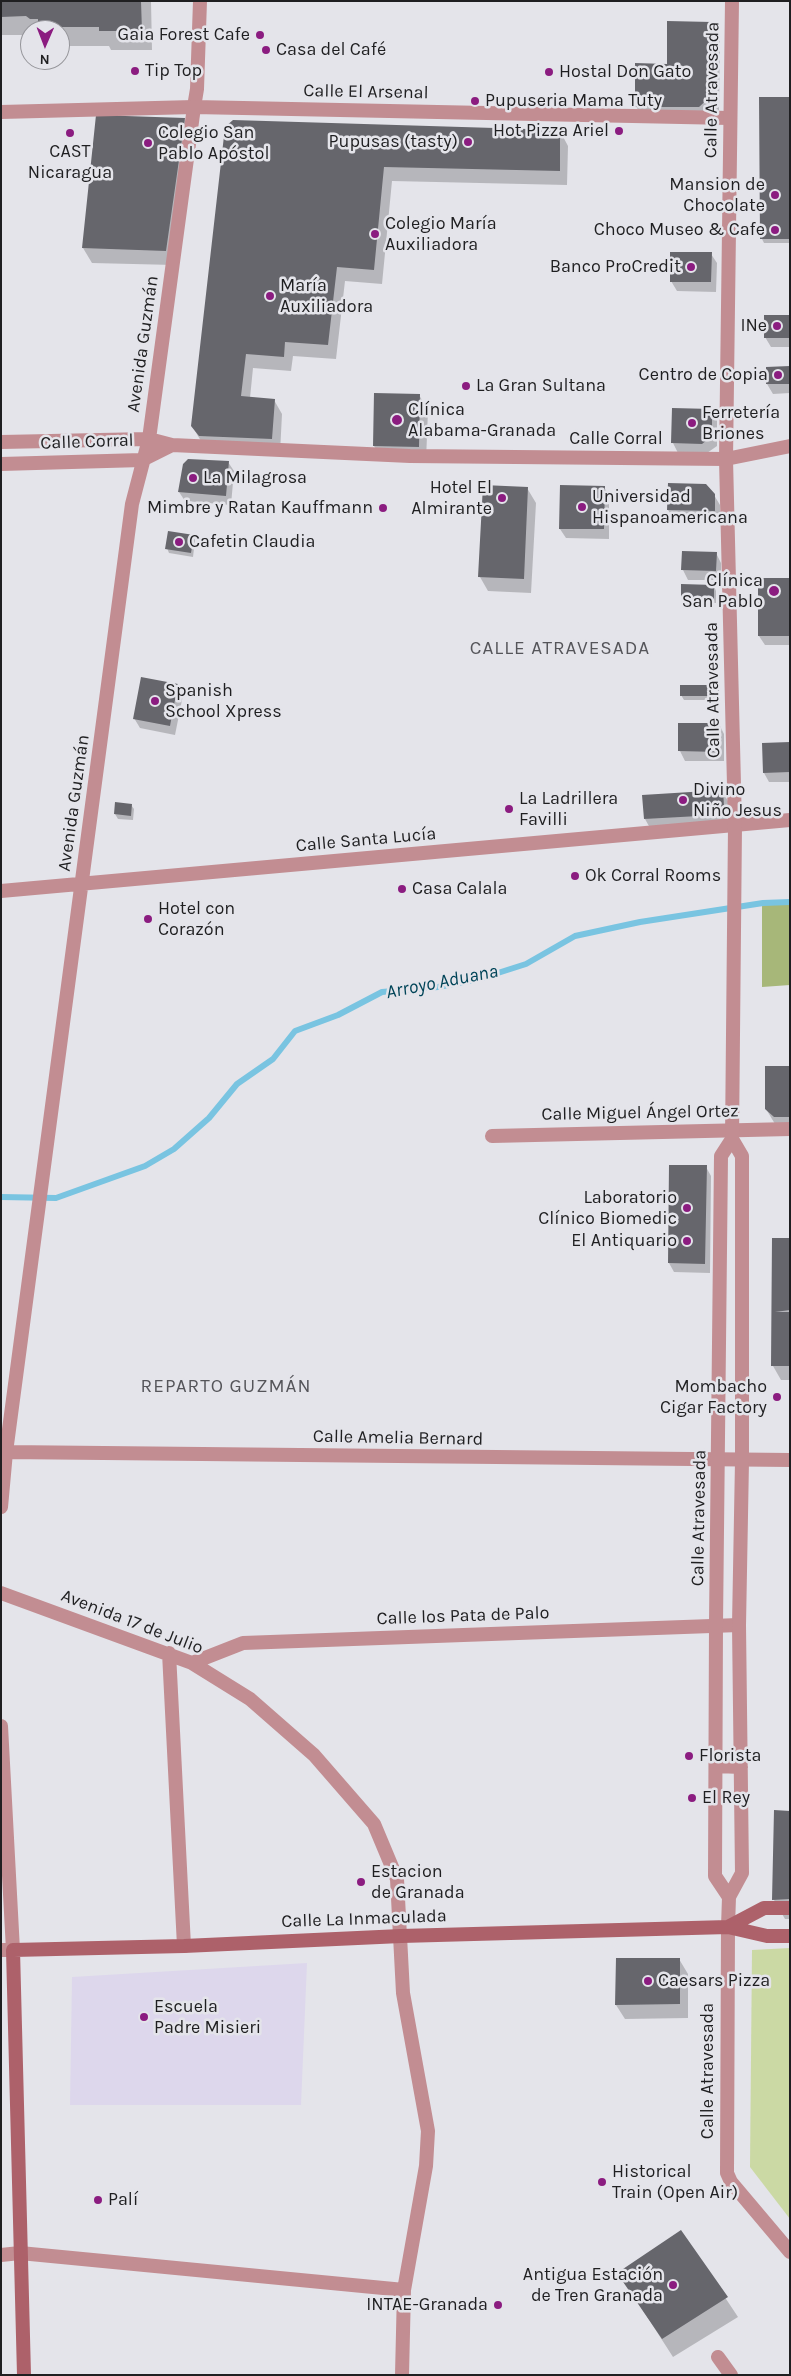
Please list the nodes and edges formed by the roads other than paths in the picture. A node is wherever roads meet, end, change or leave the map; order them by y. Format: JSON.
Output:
{"nodes":[{"id":1,"x":200,"y":1,"type":"edge"},
{"id":2,"x":732,"y":1,"type":"edge"},
{"id":3,"x":194,"y":107,"type":"junction"},
{"id":4,"x":1,"y":112,"type":"edge"},
{"id":5,"x":730,"y":118,"type":"junction"},
{"id":6,"x":150,"y":439,"type":"junction"},
{"id":7,"x":1,"y":442,"type":"edge"},
{"id":8,"x":172,"y":445,"type":"junction"},
{"id":9,"x":790,"y":446,"type":"edge"},
{"id":10,"x":726,"y":459,"type":"junction"},
{"id":11,"x":142,"y":460,"type":"junction"},
{"id":12,"x":1,"y":464,"type":"edge"},
{"id":13,"x":790,"y":820,"type":"edge"},
{"id":14,"x":735,"y":826,"type":"junction"},
{"id":15,"x":81,"y":885,"type":"junction"},
{"id":16,"x":1,"y":890,"type":"edge"},
{"id":17,"x":790,"y":1129,"type":"edge"},
{"id":18,"x":732,"y":1134,"type":"junction"},
{"id":19,"x":492,"y":1136,"type":"dead end"},
{"id":20,"x":742,"y":1293,"type":"junction"},
{"id":21,"x":720,"y":1294,"type":"junction"},
{"id":22,"x":6,"y":1452,"type":"junction"},
{"id":23,"x":719,"y":1460,"type":"junction"},
{"id":24,"x":790,"y":1460,"type":"edge"},
{"id":25,"x":742,"y":1461,"type":"junction"},
{"id":26,"x":1,"y":1507,"type":"edge"},
{"id":27,"x":1,"y":1593,"type":"edge"},
{"id":28,"x":716,"y":1624,"type":"junction"},
{"id":29,"x":739,"y":1625,"type":"junction"},
{"id":30,"x":169,"y":1654,"type":"junction"},
{"id":31,"x":192,"y":1662,"type":"junction"},
{"id":32,"x":1,"y":1726,"type":"edge"},
{"id":33,"x":716,"y":1766,"type":"junction"},
{"id":34,"x":741,"y":1767,"type":"junction"},
{"id":35,"x":729,"y":1897,"type":"junction"},
{"id":36,"x":790,"y":1908,"type":"edge"},
{"id":37,"x":728,"y":1927,"type":"junction"},
{"id":38,"x":401,"y":1936,"type":"junction"},
{"id":39,"x":790,"y":1936,"type":"edge"},
{"id":40,"x":184,"y":1946,"type":"junction"},
{"id":41,"x":7,"y":1950,"type":"edge"},
{"id":42,"x":1,"y":2247,"type":"edge"},
{"id":43,"x":790,"y":2252,"type":"edge"},
{"id":44,"x":20,"y":2253,"type":"junction"},
{"id":45,"x":1,"y":2255,"type":"edge"},
{"id":46,"x":404,"y":2290,"type":"junction"},
{"id":47,"x":718,"y":2357,"type":"dead end"},
{"id":48,"x":24,"y":2375,"type":"edge"},
{"id":49,"x":402,"y":2375,"type":"edge"},
{"id":50,"x":731,"y":2375,"type":"edge"}],
"edges":[{"from":1,"to":3,"type":"street","name":"Avenida Guzmán"},
{"from":2,"to":5,"type":"street","name":"Calle Atravesada"},
{"from":3,"to":4,"type":"street","name":"Calle El Arsenal"},
{"from":3,"to":5,"type":"street","name":"Calle El Arsenal"},
{"from":3,"to":6,"type":"street","name":"Avenida Guzmán"},
{"from":5,"to":10,"type":"street","name":"Calle Atravesada"},
{"from":6,"to":7,"type":"street","name":"Calle Corral"},
{"from":6,"to":8,"type":"street","name":"Calle Corral"},
{"from":6,"to":11,"type":"street","name":"Avenida Guzmán"},
{"from":8,"to":10,"type":"street","name":"Calle Corral"},
{"from":8,"to":11,"type":"street","name":"Calle Corral"},
{"from":9,"to":10,"type":"street","name":"Calle Corral"},
{"from":10,"to":14,"type":"street","name":"Calle Atravesada"},
{"from":11,"to":12,"type":"street","name":"Calle Corral"},
{"from":11,"to":15,"type":"street","name":"Avenida Guzmán"},
{"from":13,"to":14,"type":"street","name":"Calle Santa Lucía"},
{"from":14,"to":15,"type":"street","name":"Calle Santa Lucía"},
{"from":14,"to":18,"type":"street","name":"Calle Atravesada"},
{"from":15,"to":16,"type":"street","name":"Calle Santa Lucía"},
{"from":15,"to":22,"type":"street","name":"Avenida Guzmán"},
{"from":17,"to":18,"type":"street","name":"Calle Miguel Ángel Ortez"},
{"from":18,"to":19,"type":"street","name":"Calle Miguel Ángel Ortez"},
{"from":18,"to":20,"type":"street","name":"Calle Atravesada"},
{"from":18,"to":21,"type":"street","name":"Calle Atravesada"},
{"from":20,"to":21,"type":"street"},
{"from":20,"to":25,"type":"street","name":"Calle Atravesada"},
{"from":21,"to":23,"type":"street","name":"Calle Atravesada"},
{"from":22,"to":23,"type":"street","name":"Calle Amelia Bernard"},
{"from":22,"to":26,"type":"street","name":"Avenida Guzmán"},
{"from":23,"to":25,"type":"street","name":"Calle Amelia Bernard"},
{"from":23,"to":28,"type":"street","name":"Calle Atravesada"},
{"from":24,"to":25,"type":"street","name":"Calle Amelia Bernard"},
{"from":25,"to":29,"type":"street","name":"Calle Atravesada"},
{"from":27,"to":30,"type":"street","name":"Avenida 17 de Julio"},
{"from":28,"to":29,"type":"street","name":"Calle los Pata de Palo"},
{"from":28,"to":31,"type":"street","name":"Calle los Pata de Palo"},
{"from":28,"to":33,"type":"street","name":"Calle Atravesada"},
{"from":29,"to":34,"type":"street","name":"Calle Atravesada"},
{"from":30,"to":31,"type":"street","name":"Avenida 17 de Julio"},
{"from":30,"to":40,"type":"street"},
{"from":31,"to":38,"type":"street","name":"Avenida 17 de Julio"},
{"from":32,"to":41,"type":"street"},
{"from":33,"to":34,"type":"street"},
{"from":33,"to":35,"type":"street","name":"Calle Atravesada"},
{"from":34,"to":35,"type":"street","name":"Calle Atravesada"},
{"from":35,"to":37,"type":"street","name":"Calle Atravesada"},
{"from":36,"to":37,"type":"main road","name":"Calle La Inmaculada"},
{"from":37,"to":38,"type":"main road","name":"Calle La Inmaculada"},
{"from":37,"to":39,"type":"main road","name":"Calle La Inmaculada"},
{"from":37,"to":43,"type":"street","name":"Calle Atravesada"},
{"from":38,"to":40,"type":"main road","name":"Calle La Inmaculada"},
{"from":38,"to":46,"type":"street","name":"Avenida 17 de Julio"},
{"from":40,"to":41,"type":"main road","name":"Calle La Inmaculada"},
{"from":41,"to":44,"type":"main road"},
{"from":42,"to":44,"type":"street"},
{"from":44,"to":45,"type":"street"},
{"from":44,"to":46,"type":"street"},
{"from":44,"to":48,"type":"main road"},
{"from":46,"to":49,"type":"street","name":"Avenida 17 de Julio"},
{"from":47,"to":50,"type":"street"}]}
